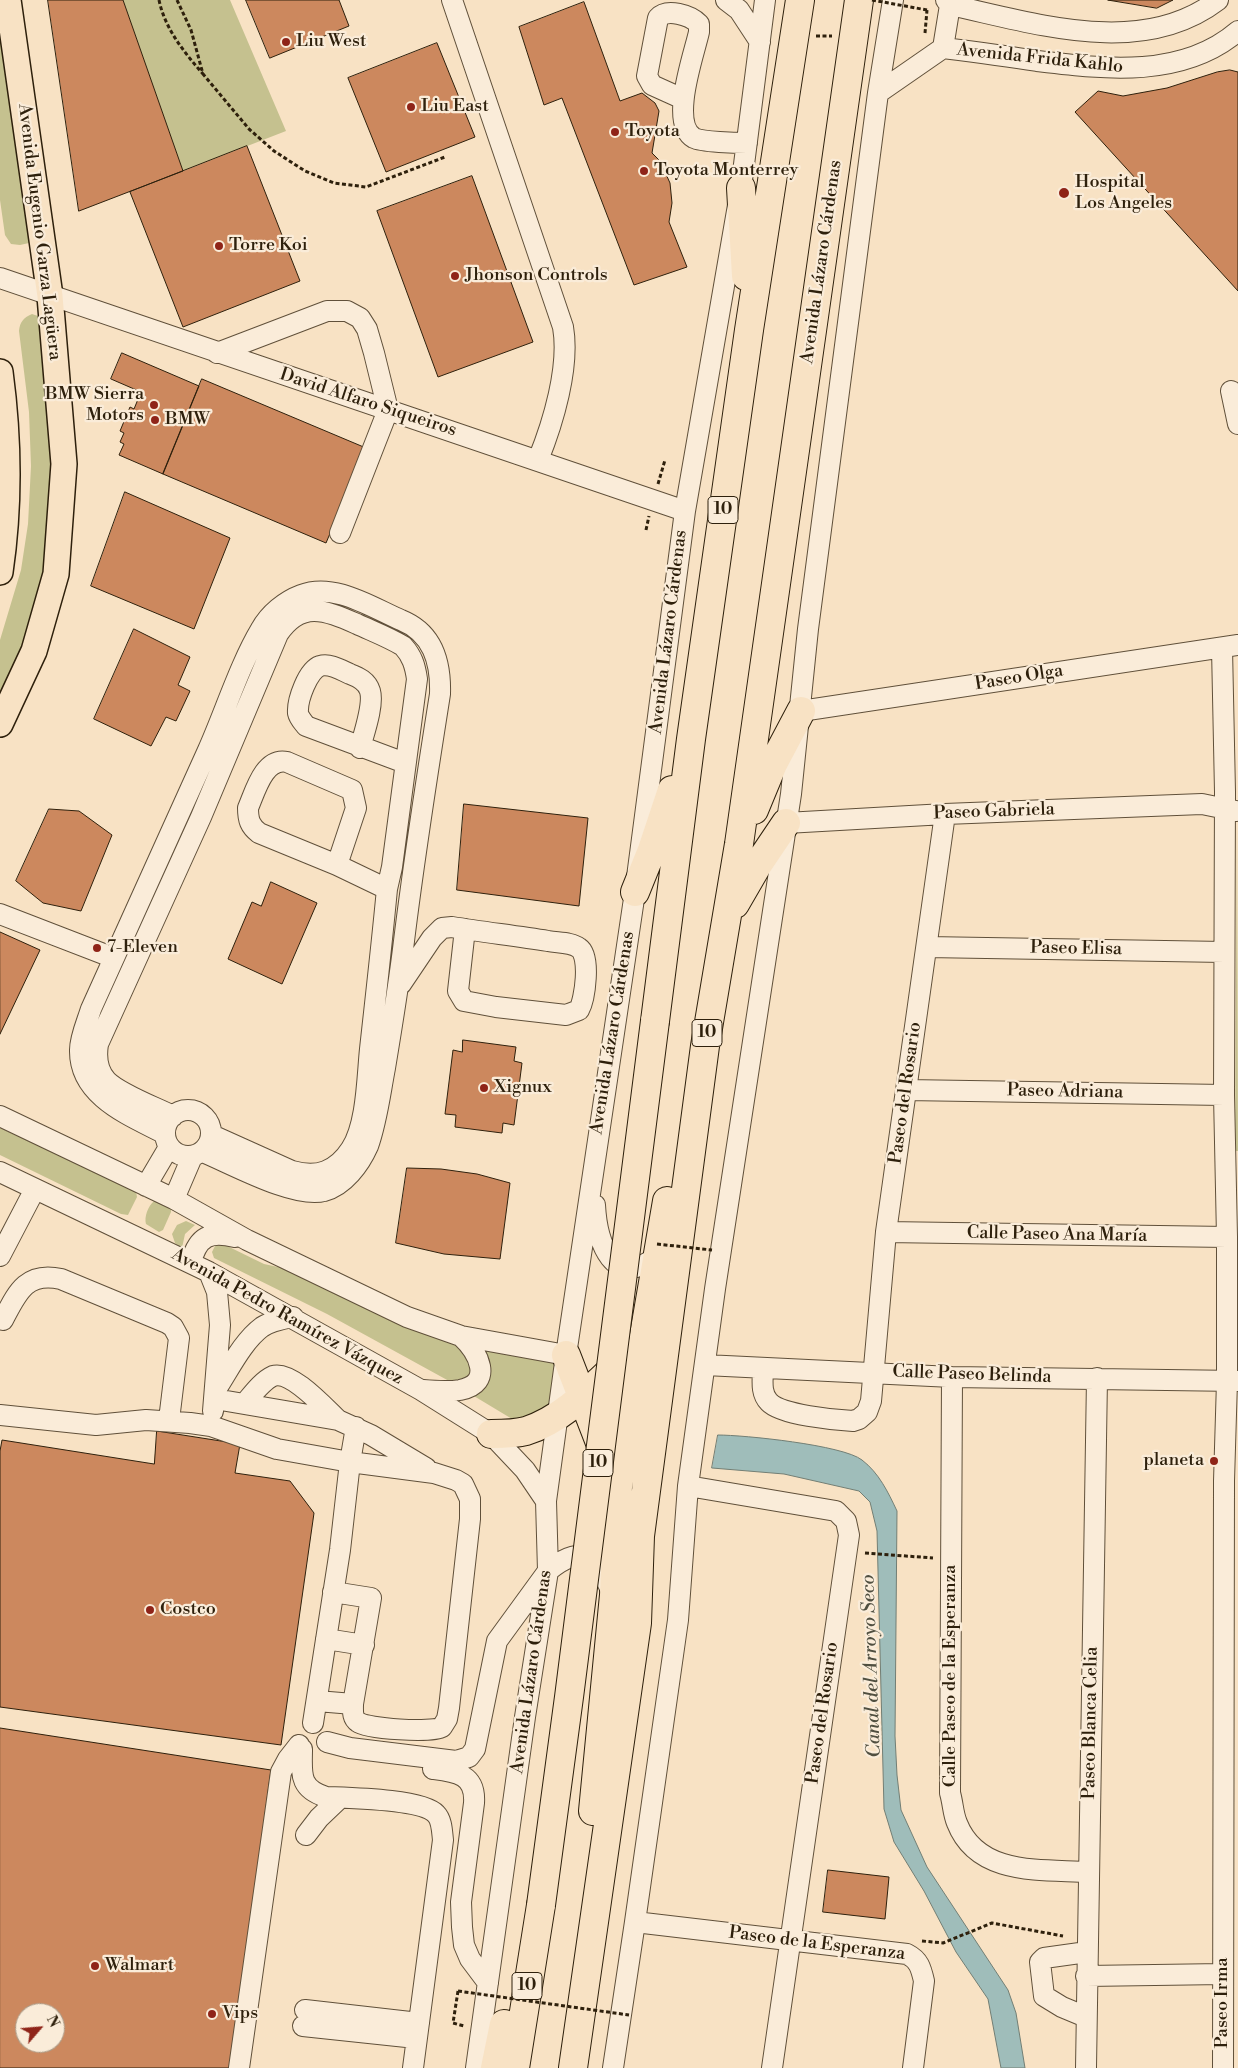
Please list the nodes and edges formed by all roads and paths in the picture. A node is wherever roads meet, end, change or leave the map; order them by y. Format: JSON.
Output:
{"nodes":[{"id":1,"x":8,"y":0,"type":"edge"},
{"id":2,"x":159,"y":0,"type":"edge"},
{"id":3,"x":177,"y":0,"type":"edge"},
{"id":4,"x":452,"y":0,"type":"edge"},
{"id":5,"x":726,"y":0,"type":"edge"},
{"id":6,"x":765,"y":0,"type":"edge"},
{"id":7,"x":800,"y":0,"type":"edge"},
{"id":8,"x":860,"y":0,"type":"edge"},
{"id":9,"x":872,"y":0,"type":"edge"},
{"id":10,"x":893,"y":0,"type":"edge"},
{"id":11,"x":1218,"y":0,"type":"edge"},
{"id":12,"x":948,"y":3,"type":"edge"},
{"id":13,"x":924,"y":33,"type":"dead end"},
{"id":14,"x":795,"y":35,"type":"junction"},
{"id":15,"x":1236,"y":35,"type":"edge"},
{"id":16,"x":854,"y":37,"type":"junction"},
{"id":17,"x":760,"y":42,"type":"junction"},
{"id":18,"x":943,"y":48,"type":"junction"},
{"id":19,"x":203,"y":74,"type":"junction"},
{"id":20,"x":878,"y":93,"type":"junction"},
{"id":21,"x":683,"y":99,"type":"dead end"},
{"id":22,"x":747,"y":144,"type":"junction"},
{"id":23,"x":445,"y":156,"type":"dead end"},
{"id":24,"x":741,"y":188,"type":"junction"},
{"id":25,"x":0,"y":278,"type":"edge"},
{"id":26,"x":50,"y":296,"type":"junction"},
{"id":27,"x":749,"y":330,"type":"junction"},
{"id":28,"x":217,"y":353,"type":"junction"},
{"id":29,"x":0,"y":372,"type":"edge"},
{"id":30,"x":1231,"y":391,"type":"dead end"},
{"id":31,"x":388,"y":410,"type":"junction"},
{"id":32,"x":3,"y":414,"type":"edge"},
{"id":33,"x":1238,"y":424,"type":"edge"},
{"id":34,"x":538,"y":460,"type":"junction"},
{"id":35,"x":4,"y":484,"type":"edge"},
{"id":36,"x":685,"y":511,"type":"junction"},
{"id":37,"x":340,"y":533,"type":"dead end"},
{"id":38,"x":0,"y":572,"type":"edge"},
{"id":39,"x":1230,"y":646,"type":"edge"},
{"id":40,"x":259,"y":654,"type":"junction"},
{"id":41,"x":800,"y":711,"type":"junction"},
{"id":42,"x":0,"y":724,"type":"edge"},
{"id":43,"x":690,"y":739,"type":"junction"},
{"id":44,"x":360,"y":748,"type":"dead end"},
{"id":45,"x":405,"y":763,"type":"junction"},
{"id":46,"x":1231,"y":800,"type":"edge"},
{"id":47,"x":945,"y":814,"type":"junction"},
{"id":48,"x":786,"y":823,"type":"junction"},
{"id":49,"x":739,"y":844,"type":"junction"},
{"id":50,"x":337,"y":865,"type":"junction"},
{"id":51,"x":387,"y":889,"type":"junction"},
{"id":52,"x":635,"y":892,"type":"junction"},
{"id":53,"x":0,"y":914,"type":"edge"},
{"id":54,"x":726,"y":921,"type":"junction"},
{"id":55,"x":465,"y":929,"type":"junction"},
{"id":56,"x":927,"y":947,"type":"junction"},
{"id":57,"x":1224,"y":952,"type":"junction"},
{"id":58,"x":114,"y":958,"type":"junction"},
{"id":59,"x":378,"y":979,"type":"junction"},
{"id":60,"x":399,"y":986,"type":"junction"},
{"id":61,"x":705,"y":1046,"type":"junction"},
{"id":62,"x":906,"y":1090,"type":"junction"},
{"id":63,"x":1224,"y":1095,"type":"junction"},
{"id":64,"x":0,"y":1116,"type":"edge"},
{"id":65,"x":173,"y":1116,"type":"junction"},
{"id":66,"x":167,"y":1141,"type":"junction"},
{"id":67,"x":203,"y":1148,"type":"junction"},
{"id":68,"x":593,"y":1170,"type":"junction"},
{"id":69,"x":0,"y":1172,"type":"edge"},
{"id":70,"x":146,"y":1186,"type":"junction"},
{"id":71,"x":35,"y":1189,"type":"junction"},
{"id":72,"x":174,"y":1199,"type":"junction"},
{"id":73,"x":886,"y":1232,"type":"junction"},
{"id":74,"x":1227,"y":1237,"type":"junction"},
{"id":75,"x":247,"y":1240,"type":"junction"},
{"id":76,"x":657,"y":1250,"type":"junction"},
{"id":77,"x":712,"y":1250,"type":"dead end"},
{"id":78,"x":0,"y":1256,"type":"edge"},
{"id":79,"x":191,"y":1262,"type":"junction"},
{"id":80,"x":209,"y":1272,"type":"junction"},
{"id":81,"x":293,"y":1317,"type":"junction"},
{"id":82,"x":3,"y":1320,"type":"dead end"},
{"id":83,"x":462,"y":1336,"type":"junction"},
{"id":84,"x":642,"y":1342,"type":"junction"},
{"id":85,"x":566,"y":1355,"type":"junction"},
{"id":86,"x":705,"y":1365,"type":"junction"},
{"id":87,"x":763,"y":1368,"type":"junction"},
{"id":88,"x":875,"y":1372,"type":"junction"},
{"id":89,"x":952,"y":1377,"type":"junction"},
{"id":90,"x":603,"y":1378,"type":"junction"},
{"id":91,"x":1097,"y":1378,"type":"junction"},
{"id":92,"x":1232,"y":1381,"type":"edge"},
{"id":93,"x":422,"y":1390,"type":"junction"},
{"id":94,"x":215,"y":1394,"type":"junction"},
{"id":95,"x":582,"y":1396,"type":"junction"},
{"id":96,"x":245,"y":1404,"type":"junction"},
{"id":97,"x":558,"y":1415,"type":"junction"},
{"id":98,"x":0,"y":1416,"type":"edge"},
{"id":99,"x":169,"y":1420,"type":"junction"},
{"id":100,"x":629,"y":1420,"type":"junction"},
{"id":101,"x":347,"y":1423,"type":"junction"},
{"id":102,"x":210,"y":1426,"type":"junction"},
{"id":103,"x":491,"y":1434,"type":"junction"},
{"id":104,"x":350,"y":1462,"type":"junction"},
{"id":105,"x":434,"y":1473,"type":"junction"},
{"id":106,"x":688,"y":1486,"type":"junction"},
{"id":107,"x":618,"y":1487,"type":"junction"},
{"id":108,"x":546,"y":1501,"type":"junction"},
{"id":109,"x":864,"y":1553,"type":"dead end"},
{"id":110,"x":934,"y":1558,"type":"dead end"},
{"id":111,"x":1231,"y":1566,"type":"edge"},
{"id":112,"x":548,"y":1571,"type":"junction"},
{"id":113,"x":333,"y":1592,"type":"junction"},
{"id":114,"x":614,"y":1595,"type":"junction"},
{"id":115,"x":326,"y":1639,"type":"junction"},
{"id":116,"x":364,"y":1645,"type":"junction"},
{"id":117,"x":317,"y":1701,"type":"junction"},
{"id":118,"x":353,"y":1704,"type":"junction"},
{"id":119,"x":312,"y":1747,"type":"junction"},
{"id":120,"x":340,"y":1798,"type":"junction"},
{"id":121,"x":306,"y":1835,"type":"dead end"},
{"id":122,"x":601,"y":1869,"type":"junction"},
{"id":123,"x":1089,"y":1872,"type":"junction"},
{"id":124,"x":636,"y":1922,"type":"junction"},
{"id":125,"x":535,"y":1932,"type":"junction"},
{"id":126,"x":789,"y":1940,"type":"junction"},
{"id":127,"x":923,"y":1941,"type":"dead end"},
{"id":128,"x":1087,"y":1945,"type":"junction"},
{"id":129,"x":1223,"y":1974,"type":"junction"},
{"id":130,"x":1086,"y":1976,"type":"junction"},
{"id":131,"x":488,"y":1983,"type":"junction"},
{"id":132,"x":629,"y":2015,"type":"dead end"},
{"id":133,"x":1086,"y":2017,"type":"junction"},
{"id":134,"x":304,"y":2018,"type":"dead end"},
{"id":135,"x":481,"y":2030,"type":"junction"},
{"id":136,"x":418,"y":2031,"type":"junction"},
{"id":137,"x":240,"y":2068,"type":"edge"},
{"id":138,"x":413,"y":2068,"type":"edge"},
{"id":139,"x":476,"y":2068,"type":"edge"},
{"id":140,"x":495,"y":2068,"type":"edge"},
{"id":141,"x":515,"y":2068,"type":"edge"},
{"id":142,"x":573,"y":2068,"type":"edge"},
{"id":143,"x":613,"y":2068,"type":"edge"},
{"id":144,"x":772,"y":2068,"type":"edge"},
{"id":145,"x":913,"y":2068,"type":"edge"},
{"id":146,"x":1086,"y":2068,"type":"edge"},
{"id":147,"x":1222,"y":2068,"type":"edge"}],
"edges":[{"from":1,"to":26,"type":"main road","name":"Avenida Eugenio Garza Lagüera"},
{"from":2,"to":19,"type":"path"},
{"from":3,"to":19,"type":"path"},
{"from":4,"to":34,"type":"street"},
{"from":5,"to":17,"type":"street"},
{"from":6,"to":17,"type":"street","name":"Avenida Lázaro Cárdenas"},
{"from":7,"to":14,"type":"highway","name":"Avenida Lázaro Cárdenas","number":"10"},
{"from":8,"to":16,"type":"highway","name":"Avenida Lázaro Cárdenas","number":"10"},
{"from":9,"to":13,"type":"path","bridge":true},
{"from":10,"to":20,"type":"street","name":"Avenida Lázaro Cárdenas"},
{"from":11,"to":12,"type":"street","name":"Avenida Frida Kahlo"},
{"from":12,"to":18,"type":"street"},
{"from":14,"to":16,"type":"path"},
{"from":14,"to":27,"type":"highway","name":"Avenida Lázaro Cárdenas","number":"10"},
{"from":15,"to":18,"type":"street","name":"Avenida Frida Kahlo"},
{"from":16,"to":49,"type":"highway","name":"Avenida Lázaro Cárdenas","number":"10"},
{"from":17,"to":22,"type":"street","name":"Avenida Lázaro Cárdenas"},
{"from":18,"to":20,"type":"street","name":"Avenida Frida Kahlo"},
{"from":19,"to":23,"type":"path"},
{"from":20,"to":41,"type":"street","name":"Avenida Lázaro Cárdenas"},
{"from":21,"to":22,"type":"street"},
{"from":22,"to":24,"type":"street","name":"Avenida Lázaro Cárdenas"},
{"from":24,"to":27,"type":"highway"},
{"from":24,"to":36,"type":"street","name":"Avenida Lázaro Cárdenas"},
{"from":25,"to":26,"type":"street","name":"David Alfaro Siqueiros"},
{"from":26,"to":28,"type":"street","name":"David Alfaro Siqueiros"},
{"from":26,"to":42,"type":"main road","name":"Avenida Eugenio Garza Lagüera"},
{"from":27,"to":43,"type":"highway","name":"Avenida Lázaro Cárdenas","number":"10"},
{"from":28,"to":31,"type":"street","name":"David Alfaro Siqueiros"},
{"from":28,"to":31,"type":"street"},
{"from":29,"to":32,"type":"main road"},
{"from":30,"to":33,"type":"street"},
{"from":31,"to":34,"type":"street","name":"David Alfaro Siqueiros"},
{"from":31,"to":37,"type":"street"},
{"from":32,"to":35,"type":"main road"},
{"from":34,"to":36,"type":"street","name":"David Alfaro Siqueiros"},
{"from":35,"to":38,"type":"main road"},
{"from":36,"to":52,"type":"street","name":"Avenida Lázaro Cárdenas"},
{"from":39,"to":41,"type":"street","name":"Paseo Olga"},
{"from":39,"to":46,"type":"street","name":"Paseo Irma"},
{"from":40,"to":45,"type":"street"},
{"from":40,"to":58,"type":"street"},
{"from":40,"to":60,"type":"street"},
{"from":40,"to":65,"type":"street"},
{"from":41,"to":48,"type":"street","name":"Avenida Lázaro Cárdenas"},
{"from":41,"to":49,"type":"highway"},
{"from":43,"to":52,"type":"highway"},
{"from":43,"to":125,"type":"highway","name":"Avenida Lázaro Cárdenas","number":"10","bridge":true},
{"from":44,"to":45,"type":"street"},
{"from":45,"to":51,"type":"street"},
{"from":46,"to":47,"type":"street","name":"Paseo Gabriela"},
{"from":46,"to":57,"type":"street","name":"Paseo Irma"},
{"from":47,"to":48,"type":"street","name":"Paseo Gabriela"},
{"from":47,"to":56,"type":"street","name":"Paseo del Rosario"},
{"from":48,"to":54,"type":"highway"},
{"from":48,"to":86,"type":"street","name":"Avenida Lázaro Cárdenas"},
{"from":49,"to":54,"type":"highway","name":"Avenida Lázaro Cárdenas","number":"10"},
{"from":50,"to":50,"type":"street"},
{"from":50,"to":51,"type":"street"},
{"from":51,"to":59,"type":"street"},
{"from":52,"to":68,"type":"street","name":"Avenida Lázaro Cárdenas"},
{"from":53,"to":58,"type":"street"},
{"from":54,"to":61,"type":"highway","name":"Avenida Lázaro Cárdenas","number":"10"},
{"from":55,"to":55,"type":"street"},
{"from":55,"to":60,"type":"street"},
{"from":56,"to":57,"type":"street","name":"Paseo Elisa"},
{"from":56,"to":62,"type":"street","name":"Paseo del Rosario"},
{"from":57,"to":63,"type":"street","name":"Paseo Irma"},
{"from":58,"to":66,"type":"street"},
{"from":59,"to":60,"type":"street"},
{"from":59,"to":67,"type":"street"},
{"from":60,"to":67,"type":"street"},
{"from":61,"to":76,"type":"highway"},
{"from":61,"to":122,"type":"highway","name":"Avenida Lázaro Cárdenas","number":"10"},
{"from":62,"to":63,"type":"street","name":"Paseo Adriana"},
{"from":62,"to":73,"type":"street","name":"Paseo del Rosario"},
{"from":63,"to":74,"type":"street","name":"Paseo Irma"},
{"from":64,"to":70,"type":"street"},
{"from":65,"to":66,"type":"street"},
{"from":65,"to":67,"type":"street"},
{"from":66,"to":67,"type":"street"},
{"from":66,"to":70,"type":"street"},
{"from":67,"to":72,"type":"street"},
{"from":68,"to":76,"type":"street"},
{"from":68,"to":85,"type":"street","name":"Avenida Lázaro Cárdenas"},
{"from":69,"to":71,"type":"street","name":"Avenida Pedro Ramírez Vázquez"},
{"from":70,"to":72,"type":"street"},
{"from":71,"to":78,"type":"street"},
{"from":71,"to":79,"type":"street","name":"Avenida Pedro Ramírez Vázquez"},
{"from":72,"to":75,"type":"street"},
{"from":73,"to":74,"type":"street","name":"Calle Paseo Ana María"},
{"from":73,"to":88,"type":"street","name":"Paseo del Rosario"},
{"from":74,"to":92,"type":"street","name":"Paseo Irma"},
{"from":75,"to":79,"type":"street"},
{"from":75,"to":83,"type":"street"},
{"from":76,"to":77,"type":"path","bridge":true},
{"from":76,"to":84,"type":"highway"},
{"from":79,"to":80,"type":"street","name":"Avenida Pedro Ramírez Vázquez"},
{"from":80,"to":81,"type":"street","name":"Avenida Pedro Ramírez Vázquez"},
{"from":80,"to":94,"type":"street"},
{"from":81,"to":93,"type":"street","name":"Avenida Pedro Ramírez Vázquez"},
{"from":81,"to":94,"type":"street"},
{"from":82,"to":99,"type":"street"},
{"from":83,"to":85,"type":"street"},
{"from":83,"to":93,"type":"street"},
{"from":84,"to":90,"type":"highway"},
{"from":84,"to":100,"type":"highway"},
{"from":85,"to":90,"type":"highway"},
{"from":85,"to":95,"type":"highway"},
{"from":85,"to":97,"type":"street","name":"Avenida Lázaro Cárdenas"},
{"from":86,"to":87,"type":"street","name":"Calle Paseo Belinda"},
{"from":86,"to":106,"type":"street","name":"Avenida Lázaro Cárdenas"},
{"from":87,"to":88,"type":"street","name":"Calle Paseo Belinda"},
{"from":87,"to":88,"type":"street","name":"Paseo del Rosario"},
{"from":88,"to":89,"type":"street","name":"Calle Paseo Belinda"},
{"from":89,"to":91,"type":"street","name":"Calle Paseo Belinda"},
{"from":89,"to":123,"type":"street","name":"Calle Paseo de la Esperanza"},
{"from":90,"to":95,"type":"highway"},
{"from":90,"to":100,"type":"highway"},
{"from":91,"to":92,"type":"street","name":"Calle Paseo Belinda"},
{"from":91,"to":123,"type":"street","name":"Paseo Blanca Celia"},
{"from":92,"to":111,"type":"street","name":"Paseo Irma"},
{"from":93,"to":103,"type":"street","name":"Avenida Pedro Ramírez Vázquez"},
{"from":94,"to":96,"type":"street"},
{"from":94,"to":102,"type":"street"},
{"from":95,"to":97,"type":"highway"},
{"from":95,"to":107,"type":"highway"},
{"from":96,"to":101,"type":"street"},
{"from":96,"to":101,"type":"street"},
{"from":97,"to":103,"type":"highway"},
{"from":97,"to":108,"type":"street","name":"Avenida Lázaro Cárdenas"},
{"from":98,"to":99,"type":"street"},
{"from":99,"to":102,"type":"street"},
{"from":100,"to":107,"type":"highway"},
{"from":101,"to":104,"type":"street"},
{"from":101,"to":105,"type":"street"},
{"from":102,"to":104,"type":"street"},
{"from":103,"to":108,"type":"street","name":"Avenida Pedro Ramírez Vázquez"},
{"from":104,"to":105,"type":"street"},
{"from":104,"to":113,"type":"street"},
{"from":105,"to":118,"type":"street"},
{"from":106,"to":124,"type":"street","name":"Avenida Lázaro Cárdenas"},
{"from":106,"to":126,"type":"street","name":"Paseo del Rosario"},
{"from":107,"to":114,"type":"highway"},
{"from":108,"to":112,"type":"street","name":"Avenida Lázaro Cárdenas"},
{"from":109,"to":110,"type":"path"},
{"from":111,"to":129,"type":"street","name":"Paseo Irma"},
{"from":112,"to":114,"type":"street"},
{"from":112,"to":119,"type":"street"},
{"from":112,"to":131,"type":"street","name":"Avenida Lázaro Cárdenas"},
{"from":113,"to":115,"type":"street"},
{"from":113,"to":116,"type":"street"},
{"from":114,"to":122,"type":"highway"},
{"from":115,"to":116,"type":"street"},
{"from":115,"to":117,"type":"street"},
{"from":116,"to":118,"type":"street"},
{"from":117,"to":118,"type":"street"},
{"from":117,"to":119,"type":"street"},
{"from":119,"to":120,"type":"street"},
{"from":119,"to":131,"type":"street"},
{"from":119,"to":137,"type":"street"},
{"from":120,"to":121,"type":"street"},
{"from":120,"to":136,"type":"street"},
{"from":122,"to":142,"type":"highway","name":"Avenida Lázaro Cárdenas","number":"10"},
{"from":123,"to":128,"type":"street","name":"Paseo Blanca Celia"},
{"from":124,"to":126,"type":"street","name":"Paseo de la Esperanza"},
{"from":124,"to":143,"type":"street","name":"Avenida Lázaro Cárdenas"},
{"from":125,"to":140,"type":"highway"},
{"from":125,"to":141,"type":"highway","name":"Avenida Lázaro Cárdenas","number":"10"},
{"from":126,"to":144,"type":"street","name":"Paseo del Rosario"},
{"from":126,"to":145,"type":"street","name":"Paseo de la Esperanza"},
{"from":127,"to":128,"type":"path"},
{"from":128,"to":130,"type":"street","name":"Paseo Blanca Celia"},
{"from":128,"to":133,"type":"street"},
{"from":129,"to":130,"type":"street"},
{"from":129,"to":147,"type":"street","name":"Paseo Irma"},
{"from":130,"to":133,"type":"street","name":"Paseo Blanca Celia"},
{"from":131,"to":135,"type":"street","name":"Avenida Lázaro Cárdenas"},
{"from":132,"to":135,"type":"path","bridge":true},
{"from":133,"to":146,"type":"street","name":"Paseo Blanca Celia"},
{"from":134,"to":136,"type":"street"},
{"from":135,"to":139,"type":"street","name":"Avenida Lázaro Cárdenas"},
{"from":136,"to":138,"type":"street"}]}
